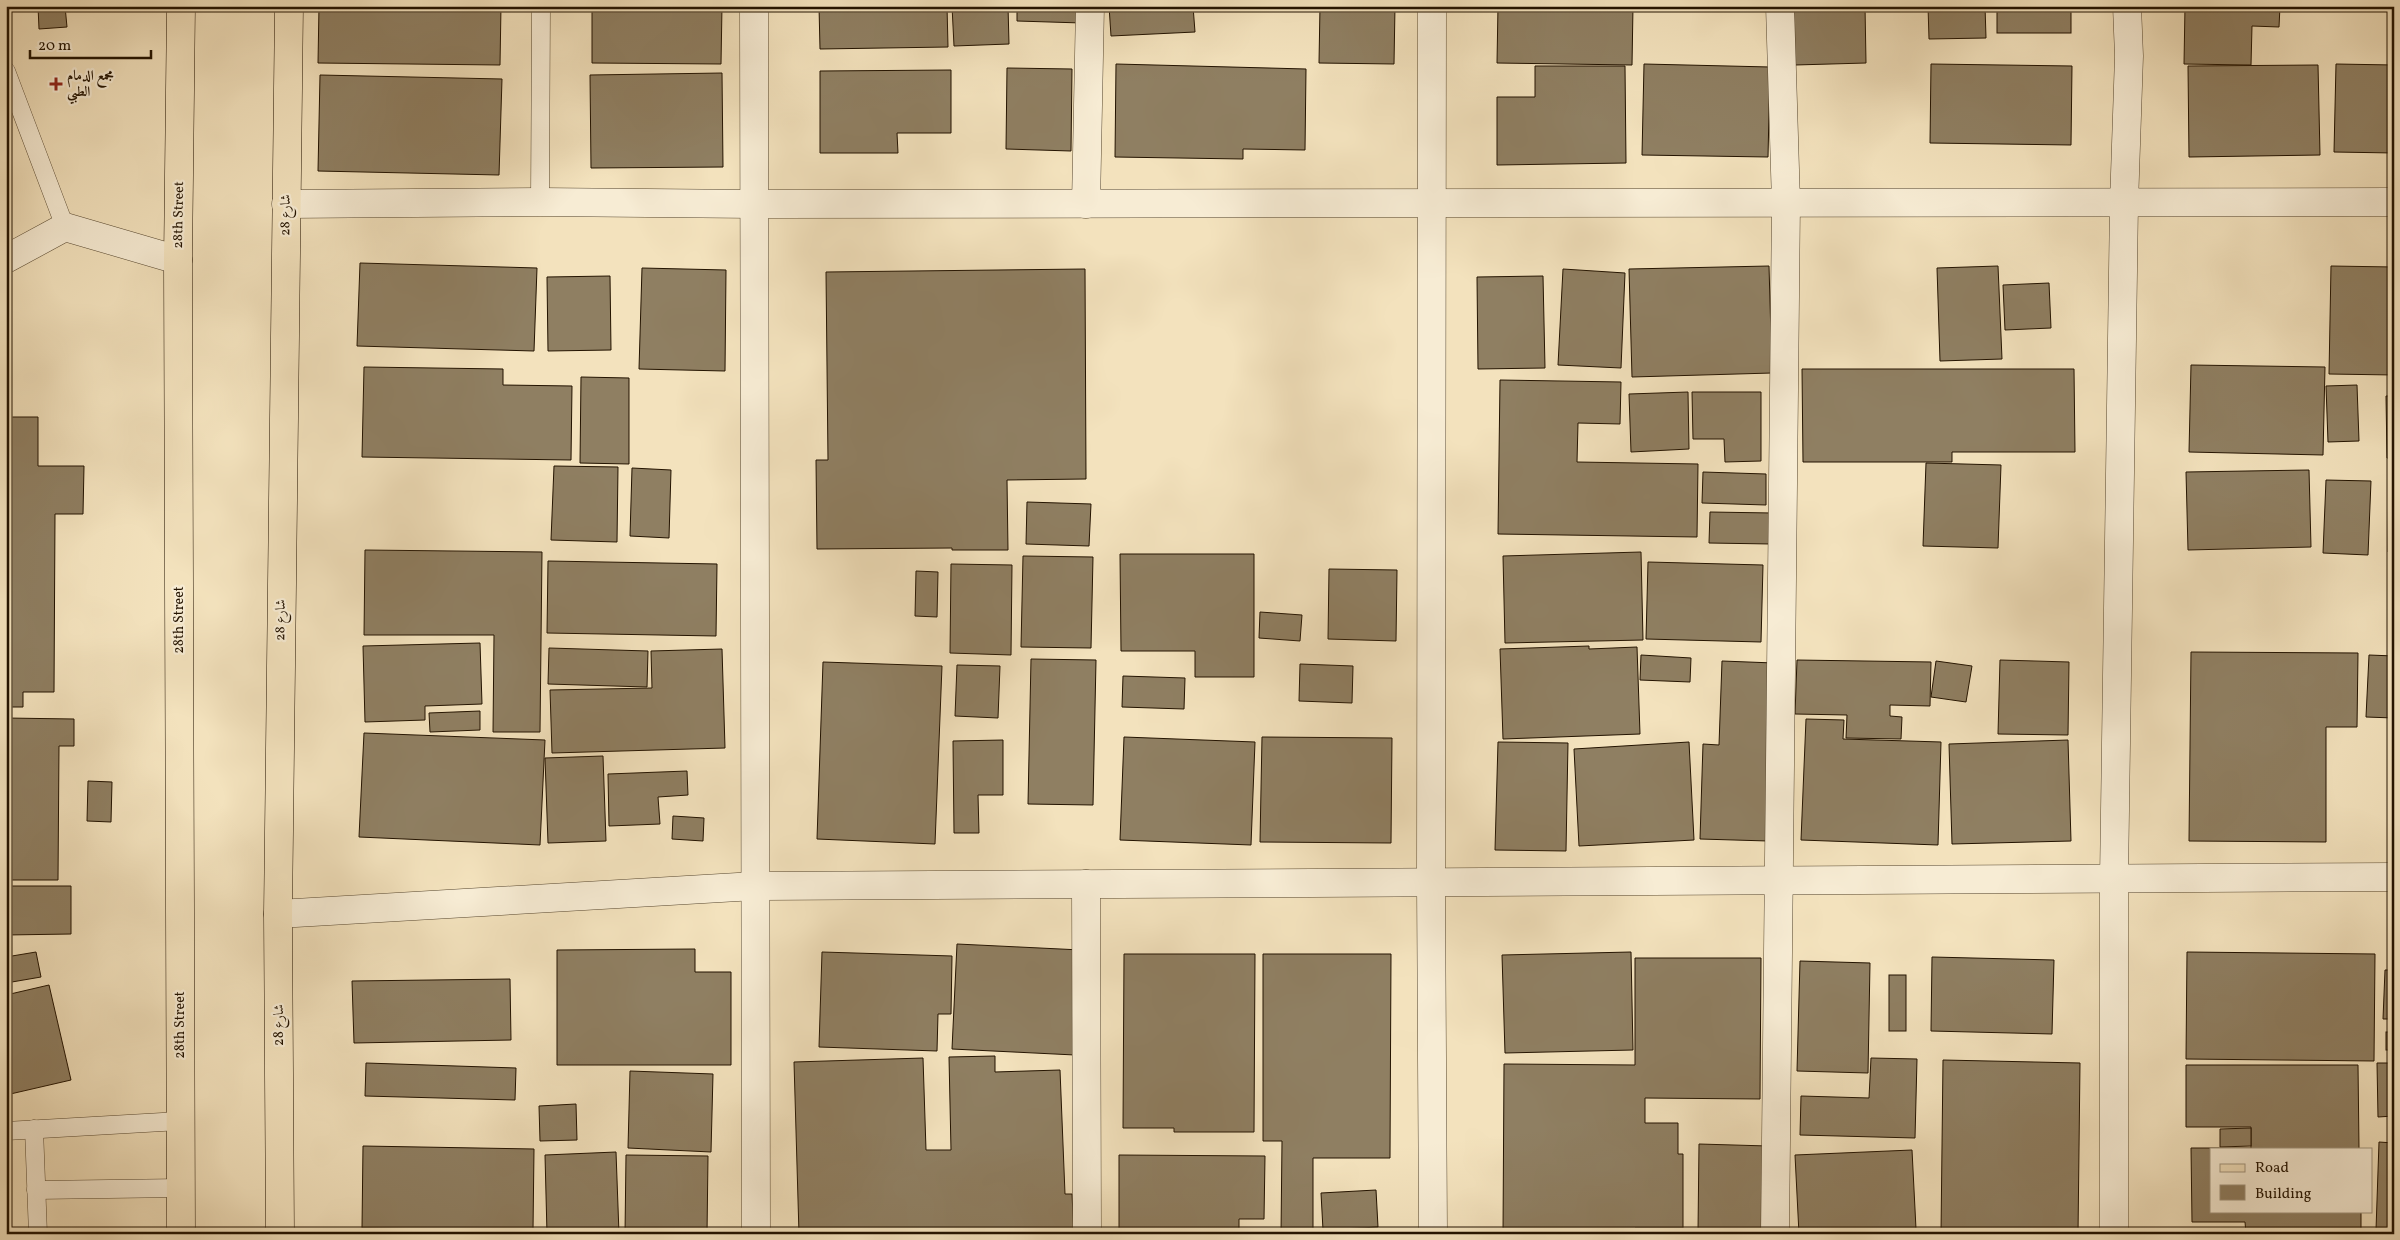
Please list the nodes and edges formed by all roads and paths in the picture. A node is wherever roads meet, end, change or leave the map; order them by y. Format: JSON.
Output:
{"nodes":[{"id":1,"x":181,"y":6,"type":"edge"},
{"id":2,"x":289,"y":6,"type":"edge"},
{"id":3,"x":541,"y":6,"type":"edge"},
{"id":4,"x":754,"y":6,"type":"edge"},
{"id":5,"x":1090,"y":6,"type":"edge"},
{"id":6,"x":1432,"y":6,"type":"edge"},
{"id":7,"x":1780,"y":6,"type":"edge"},
{"id":8,"x":2128,"y":6,"type":"edge"},
{"id":9,"x":6,"y":71,"type":"edge"},
{"id":10,"x":540,"y":202,"type":"junction"},
{"id":11,"x":2394,"y":202,"type":"edge"},
{"id":12,"x":1786,"y":203,"type":"junction"},
{"id":13,"x":286,"y":204,"type":"junction"},
{"id":14,"x":756,"y":204,"type":"junction"},
{"id":15,"x":1086,"y":204,"type":"junction"},
{"id":16,"x":1431,"y":204,"type":"junction"},
{"id":17,"x":2124,"y":204,"type":"junction"},
{"id":18,"x":65,"y":227,"type":"junction"},
{"id":19,"x":6,"y":259,"type":"edge"},
{"id":20,"x":178,"y":260,"type":"junction"},
{"id":21,"x":2394,"y":877,"type":"edge"},
{"id":22,"x":2114,"y":878,"type":"junction"},
{"id":23,"x":1778,"y":880,"type":"junction"},
{"id":24,"x":1431,"y":882,"type":"junction"},
{"id":25,"x":1086,"y":884,"type":"junction"},
{"id":26,"x":756,"y":886,"type":"junction"},
{"id":27,"x":278,"y":914,"type":"junction"},
{"id":28,"x":180,"y":1121,"type":"junction"},
{"id":29,"x":34,"y":1129,"type":"junction"},
{"id":30,"x":6,"y":1131,"type":"edge"},
{"id":31,"x":181,"y":1188,"type":"junction"},
{"id":32,"x":36,"y":1190,"type":"junction"},
{"id":33,"x":38,"y":1234,"type":"edge"},
{"id":34,"x":181,"y":1234,"type":"edge"},
{"id":35,"x":280,"y":1234,"type":"edge"},
{"id":36,"x":756,"y":1234,"type":"edge"},
{"id":37,"x":1087,"y":1234,"type":"edge"},
{"id":38,"x":1433,"y":1234,"type":"edge"},
{"id":39,"x":1775,"y":1234,"type":"edge"},
{"id":40,"x":2114,"y":1234,"type":"edge"}],
"edges":[{"from":1,"to":20,"type":"main road","name":"28th Street"},
{"from":2,"to":13,"type":"main road","name":"شارع 28"},
{"from":3,"to":10,"type":"lane"},
{"from":4,"to":14,"type":"street"},
{"from":5,"to":15,"type":"street"},
{"from":6,"to":16,"type":"street"},
{"from":7,"to":12,"type":"street"},
{"from":8,"to":17,"type":"street"},
{"from":9,"to":18,"type":"lane"},
{"from":10,"to":13,"type":"street"},
{"from":10,"to":14,"type":"street"},
{"from":11,"to":17,"type":"street"},
{"from":12,"to":16,"type":"street"},
{"from":12,"to":17,"type":"street"},
{"from":12,"to":23,"type":"street"},
{"from":13,"to":27,"type":"main road","name":"شارع 28"},
{"from":14,"to":15,"type":"street"},
{"from":14,"to":26,"type":"street"},
{"from":15,"to":16,"type":"street"},
{"from":16,"to":24,"type":"street"},
{"from":17,"to":22,"type":"street"},
{"from":18,"to":19,"type":"street"},
{"from":18,"to":20,"type":"street"},
{"from":20,"to":28,"type":"main road","name":"28th Street"},
{"from":21,"to":22,"type":"street"},
{"from":22,"to":23,"type":"street"},
{"from":22,"to":40,"type":"street"},
{"from":23,"to":24,"type":"street"},
{"from":23,"to":39,"type":"street"},
{"from":24,"to":25,"type":"street"},
{"from":24,"to":38,"type":"street"},
{"from":25,"to":26,"type":"street"},
{"from":25,"to":37,"type":"street"},
{"from":26,"to":27,"type":"street"},
{"from":26,"to":36,"type":"street"},
{"from":27,"to":35,"type":"main road","name":"شارع 28"},
{"from":28,"to":29,"type":"lane"},
{"from":28,"to":31,"type":"main road","name":"28th Street"},
{"from":29,"to":30,"type":"lane"},
{"from":29,"to":32,"type":"lane"},
{"from":31,"to":32,"type":"lane"},
{"from":31,"to":34,"type":"main road","name":"28th Street"},
{"from":32,"to":33,"type":"lane"}]}
